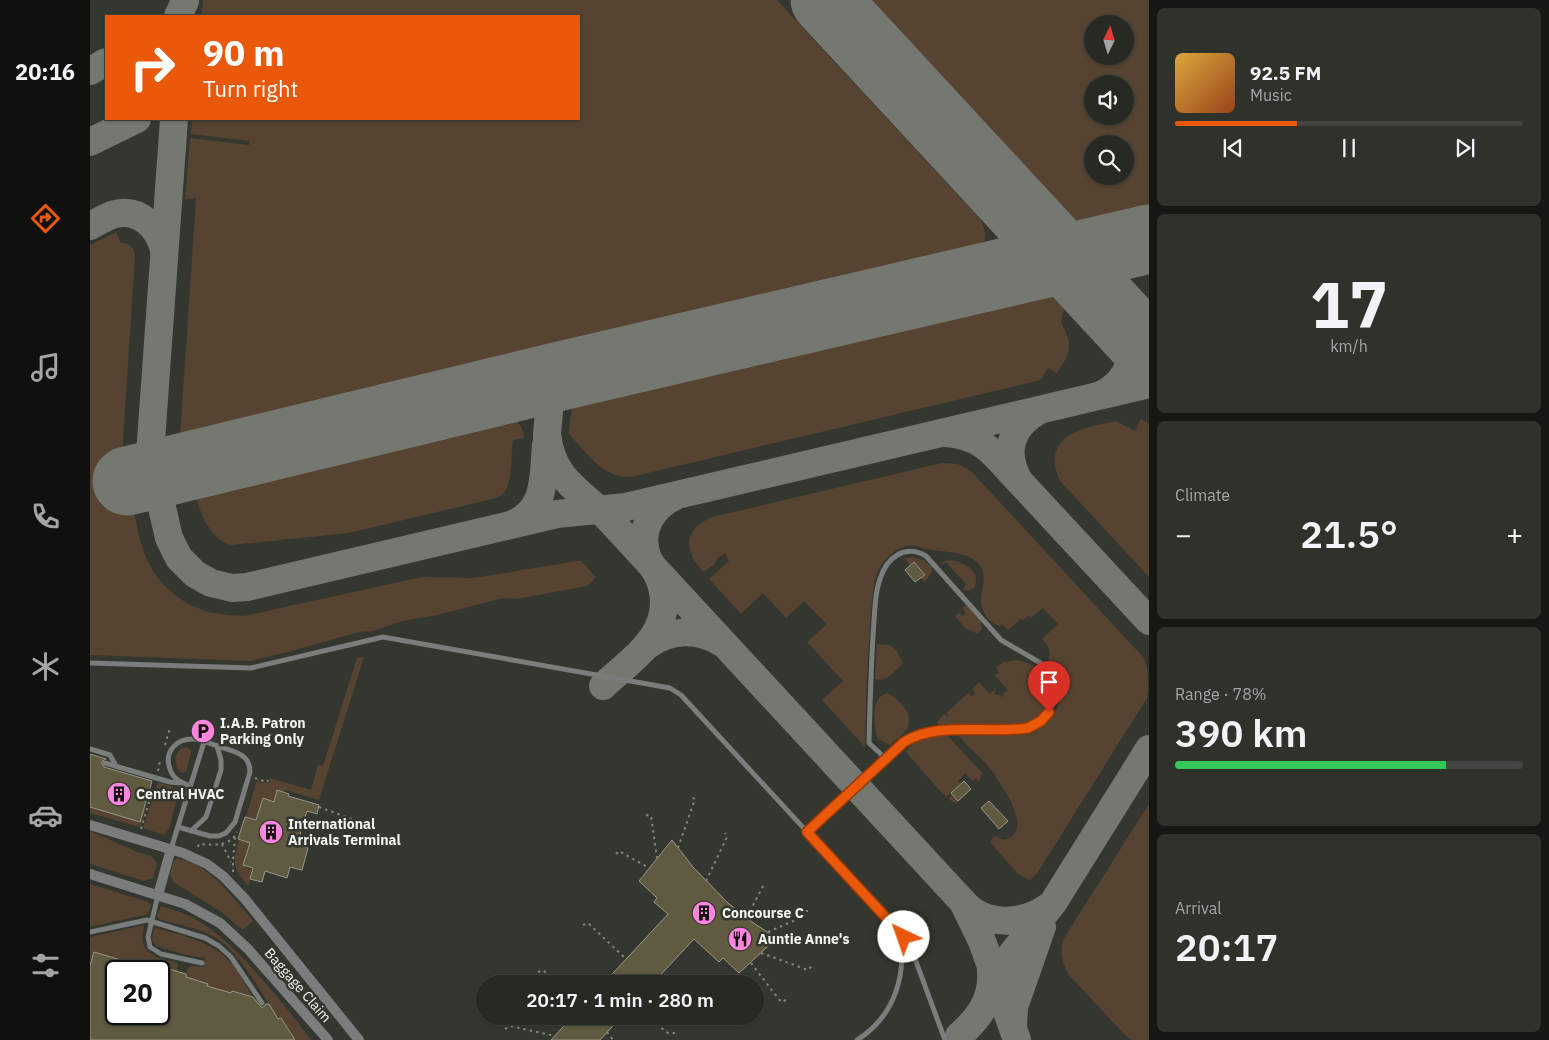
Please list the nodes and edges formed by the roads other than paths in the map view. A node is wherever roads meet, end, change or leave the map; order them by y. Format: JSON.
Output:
{"nodes":[{"id":1,"x":90,"y":663,"type":"edge"},
{"id":2,"x":204,"y":742,"type":"junction"},
{"id":3,"x":217,"y":746,"type":"junction"},
{"id":4,"x":90,"y":749,"type":"edge"},
{"id":5,"x":886,"y":759,"type":"junction"},
{"id":6,"x":105,"y":763,"type":"dead end"},
{"id":7,"x":116,"y":766,"type":"junction"},
{"id":8,"x":181,"y":783,"type":"junction"},
{"id":9,"x":190,"y":786,"type":"junction"},
{"id":10,"x":90,"y":825,"type":"edge"},
{"id":11,"x":178,"y":827,"type":"junction"},
{"id":12,"x":191,"y":831,"type":"junction"},
{"id":13,"x":807,"y":832,"type":"junction"},
{"id":14,"x":170,"y":849,"type":"junction"},
{"id":15,"x":90,"y":874,"type":"edge"},
{"id":16,"x":158,"y":895,"type":"junction"},
{"id":17,"x":151,"y":921,"type":"junction"},
{"id":18,"x":898,"y":930,"type":"junction"},
{"id":19,"x":90,"y":932,"type":"edge"},
{"id":20,"x":202,"y":963,"type":"dead end"},
{"id":21,"x":262,"y":1003,"type":"dead end"},
{"id":22,"x":328,"y":1040,"type":"edge"},
{"id":23,"x":359,"y":1040,"type":"edge"},
{"id":24,"x":857,"y":1040,"type":"edge"},
{"id":25,"x":945,"y":1040,"type":"edge"}],
"edges":[{"from":1,"to":13,"type":"lane"},
{"from":2,"to":3,"type":"lane"},
{"from":2,"to":8,"type":"lane"},
{"from":2,"to":9,"type":"lane"},
{"from":3,"to":12,"type":"lane"},
{"from":3,"to":12,"type":"lane"},
{"from":4,"to":7,"type":"lane"},
{"from":5,"to":5,"type":"lane"},
{"from":5,"to":13,"type":"lane"},
{"from":6,"to":7,"type":"lane"},
{"from":7,"to":8,"type":"lane"},
{"from":8,"to":9,"type":"lane"},
{"from":9,"to":11,"type":"lane"},
{"from":10,"to":14,"type":"street"},
{"from":11,"to":12,"type":"lane"},
{"from":11,"to":14,"type":"lane"},
{"from":13,"to":18,"type":"lane"},
{"from":14,"to":16,"type":"street"},
{"from":14,"to":23,"type":"street"},
{"from":15,"to":16,"type":"street","name":"Baggage Claim"},
{"from":16,"to":17,"type":"lane"},
{"from":16,"to":22,"type":"street","name":"Baggage Claim"},
{"from":17,"to":19,"type":"lane"},
{"from":17,"to":20,"type":"lane"},
{"from":17,"to":21,"type":"lane"},
{"from":18,"to":24,"type":"lane"},
{"from":18,"to":25,"type":"lane"}]}
